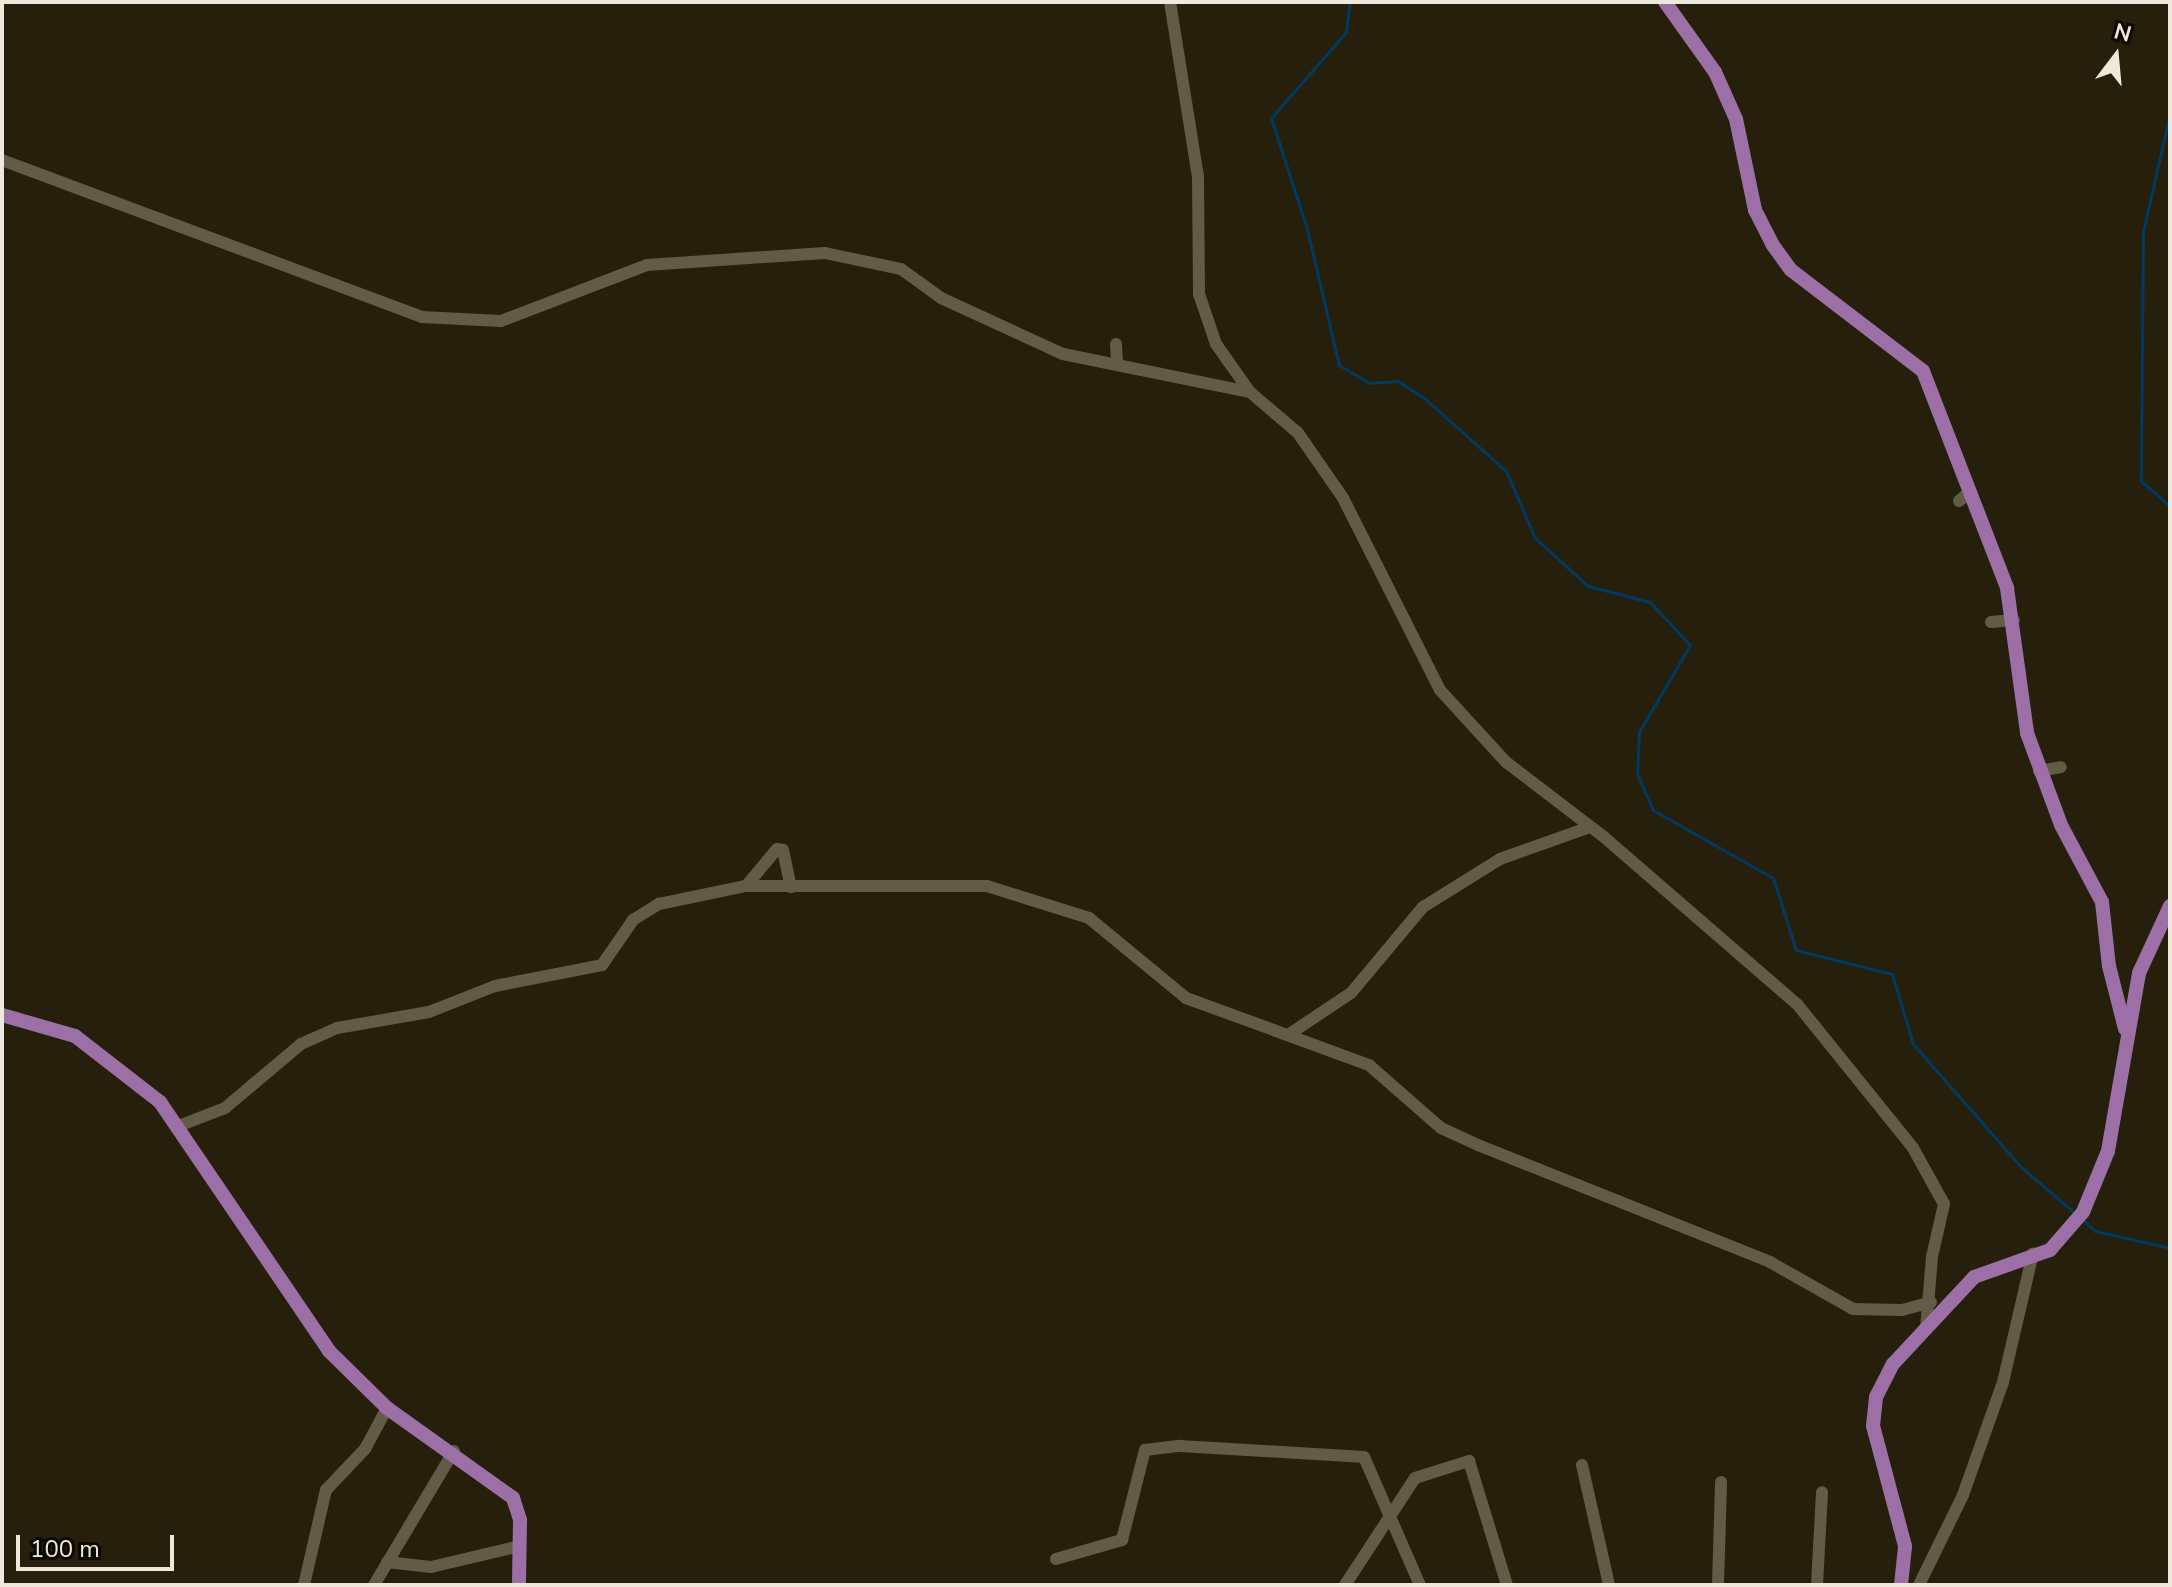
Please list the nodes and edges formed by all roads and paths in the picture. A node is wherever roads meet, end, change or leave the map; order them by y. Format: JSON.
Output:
{"nodes":[{"id":1,"x":1170,"y":2,"type":"edge"},
{"id":2,"x":1665,"y":2,"type":"edge"},
{"id":3,"x":2,"y":160,"type":"edge"},
{"id":4,"x":80,"y":188,"type":"junction"},
{"id":5,"x":75,"y":202,"type":"dead end"},
{"id":6,"x":1116,"y":344,"type":"dead end"},
{"id":7,"x":1117,"y":362,"type":"junction"},
{"id":8,"x":1250,"y":392,"type":"junction"},
{"id":9,"x":2014,"y":620,"type":"junction"},
{"id":10,"x":1991,"y":622,"type":"dead end"},
{"id":11,"x":2061,"y":767,"type":"dead end"},
{"id":12,"x":2039,"y":771,"type":"junction"},
{"id":13,"x":1590,"y":827,"type":"junction"},
{"id":14,"x":746,"y":886,"type":"junction"},
{"id":15,"x":791,"y":887,"type":"junction"},
{"id":16,"x":2170,"y":906,"type":"edge"},
{"id":17,"x":2,"y":1015,"type":"edge"},
{"id":18,"x":2125,"y":1029,"type":"junction"},
{"id":19,"x":1288,"y":1035,"type":"junction"},
{"id":20,"x":181,"y":1125,"type":"junction"},
{"id":21,"x":2033,"y":1253,"type":"junction"},
{"id":22,"x":1931,"y":1302,"type":"junction"},
{"id":23,"x":1926,"y":1328,"type":"junction"},
{"id":24,"x":387,"y":1408,"type":"junction"},
{"id":25,"x":454,"y":1451,"type":"junction"},
{"id":26,"x":1582,"y":1465,"type":"dead end"},
{"id":27,"x":1721,"y":1482,"type":"dead end"},
{"id":28,"x":1822,"y":1492,"type":"dead end"},
{"id":29,"x":1388,"y":1512,"type":"junction"},
{"id":30,"x":520,"y":1546,"type":"junction"},
{"id":31,"x":1056,"y":1559,"type":"dead end"},
{"id":32,"x":387,"y":1562,"type":"junction"},
{"id":33,"x":304,"y":1585,"type":"edge"},
{"id":34,"x":374,"y":1585,"type":"edge"},
{"id":35,"x":519,"y":1585,"type":"edge"},
{"id":36,"x":1345,"y":1585,"type":"edge"},
{"id":37,"x":1420,"y":1585,"type":"edge"},
{"id":38,"x":1507,"y":1585,"type":"edge"},
{"id":39,"x":1609,"y":1585,"type":"edge"},
{"id":40,"x":1718,"y":1585,"type":"edge"},
{"id":41,"x":1817,"y":1585,"type":"edge"},
{"id":42,"x":1901,"y":1585,"type":"edge"},
{"id":43,"x":1919,"y":1585,"type":"edge"}],
"edges":[{"from":1,"to":8,"type":"street"},
{"from":2,"to":9,"type":"main road"},
{"from":3,"to":4,"type":"street"},
{"from":4,"to":5,"type":"street"},
{"from":4,"to":7,"type":"street"},
{"from":6,"to":7,"type":"street"},
{"from":7,"to":8,"type":"street"},
{"from":8,"to":13,"type":"street"},
{"from":9,"to":10,"type":"street"},
{"from":9,"to":12,"type":"main road"},
{"from":11,"to":12,"type":"street"},
{"from":12,"to":18,"type":"main road"},
{"from":13,"to":19,"type":"street"},
{"from":13,"to":22,"type":"street"},
{"from":14,"to":15,"type":"street"},
{"from":14,"to":15,"type":"street"},
{"from":14,"to":20,"type":"street"},
{"from":15,"to":19,"type":"street"},
{"from":16,"to":18,"type":"main road"},
{"from":17,"to":20,"type":"main road"},
{"from":18,"to":21,"type":"main road"},
{"from":19,"to":22,"type":"street"},
{"from":20,"to":24,"type":"main road"},
{"from":21,"to":23,"type":"main road"},
{"from":21,"to":43,"type":"street"},
{"from":22,"to":23,"type":"street"},
{"from":23,"to":42,"type":"main road"},
{"from":24,"to":25,"type":"main road"},
{"from":24,"to":33,"type":"street"},
{"from":25,"to":30,"type":"main road"},
{"from":25,"to":32,"type":"street"},
{"from":26,"to":39,"type":"street"},
{"from":27,"to":40,"type":"street"},
{"from":28,"to":41,"type":"street"},
{"from":29,"to":31,"type":"street"},
{"from":29,"to":36,"type":"street"},
{"from":29,"to":37,"type":"street"},
{"from":29,"to":38,"type":"street"},
{"from":30,"to":32,"type":"street"},
{"from":30,"to":35,"type":"main road"},
{"from":32,"to":34,"type":"street"}]}
